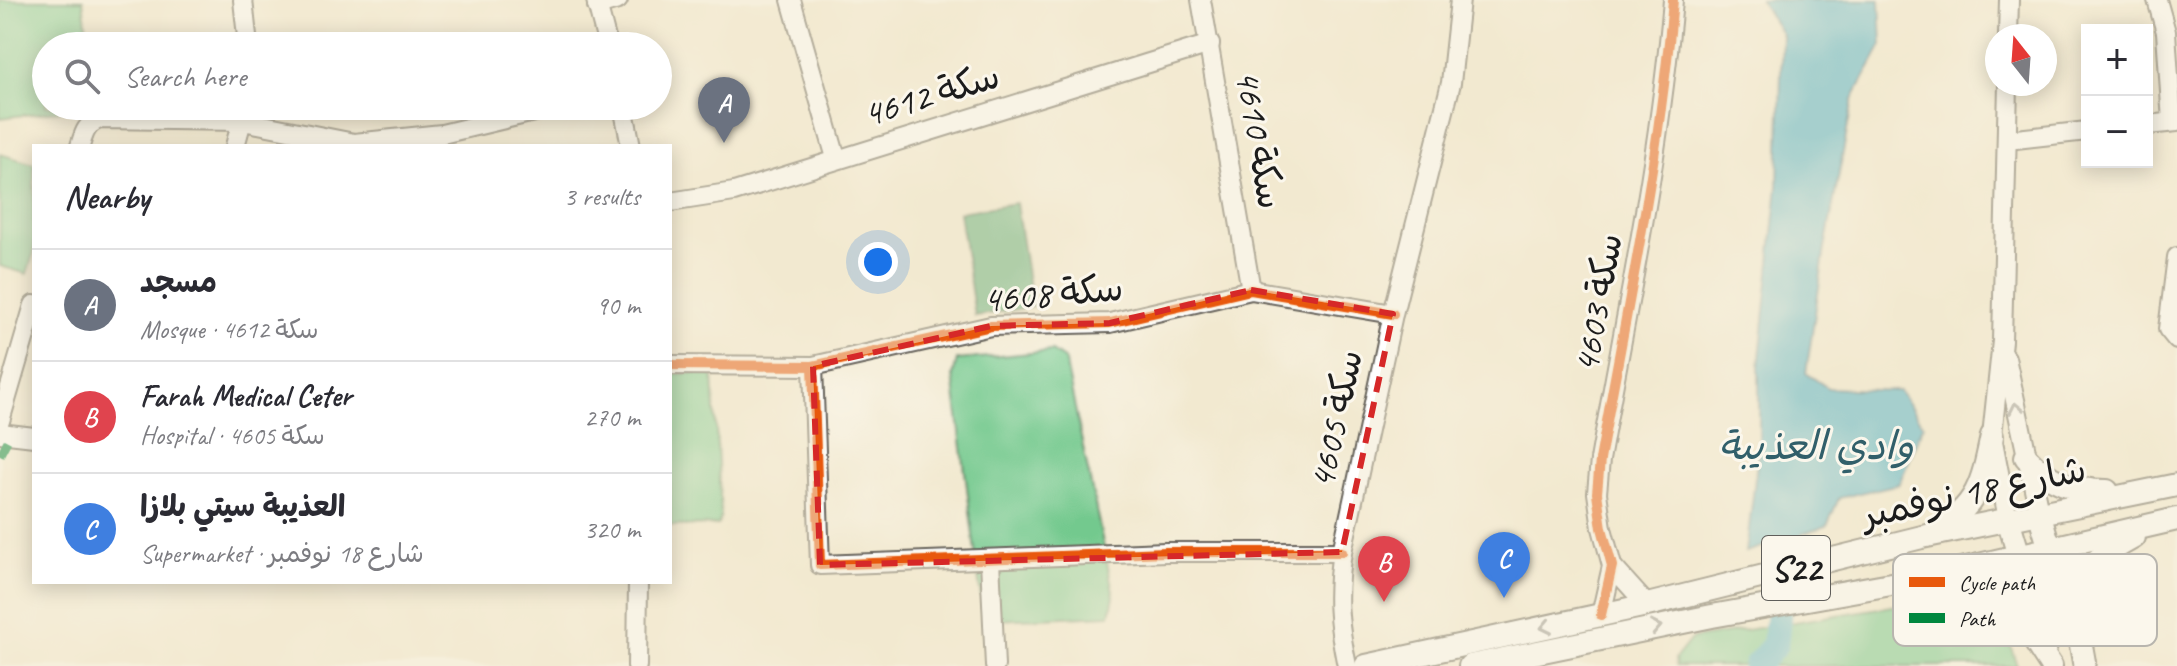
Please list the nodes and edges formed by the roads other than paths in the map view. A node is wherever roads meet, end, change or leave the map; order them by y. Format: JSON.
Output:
{"nodes":[{"id":1,"x":243,"y":0,"type":"edge"},
{"id":2,"x":618,"y":0,"type":"edge"},
{"id":3,"x":791,"y":0,"type":"edge"},
{"id":4,"x":1201,"y":0,"type":"edge"},
{"id":5,"x":1460,"y":0,"type":"edge"},
{"id":6,"x":1673,"y":0,"type":"edge"},
{"id":7,"x":2009,"y":0,"type":"edge"},
{"id":8,"x":2157,"y":0,"type":"edge"},
{"id":9,"x":597,"y":3,"type":"edge"},
{"id":10,"x":2008,"y":24,"type":"edge"},
{"id":11,"x":246,"y":32,"type":"edge"},
{"id":12,"x":604,"y":32,"type":"edge"},
{"id":13,"x":1210,"y":44,"type":"junction"},
{"id":14,"x":2008,"y":96,"type":"edge"},
{"id":15,"x":97,"y":120,"type":"edge"},
{"id":16,"x":242,"y":120,"type":"edge"},
{"id":17,"x":267,"y":120,"type":"edge"},
{"id":18,"x":511,"y":120,"type":"edge"},
{"id":19,"x":626,"y":120,"type":"edge"},
{"id":20,"x":2175,"y":122,"type":"edge"},
{"id":21,"x":2153,"y":124,"type":"edge"},
{"id":22,"x":2081,"y":132,"type":"edge"},
{"id":23,"x":443,"y":140,"type":"edge"},
{"id":24,"x":2007,"y":140,"type":"junction"},
{"id":25,"x":81,"y":144,"type":"edge"},
{"id":26,"x":236,"y":144,"type":"edge"},
{"id":27,"x":631,"y":144,"type":"edge"},
{"id":28,"x":836,"y":158,"type":"junction"},
{"id":29,"x":672,"y":202,"type":"edge"},
{"id":30,"x":2177,"y":257,"type":"edge"},
{"id":31,"x":1251,"y":290,"type":"junction"},
{"id":32,"x":32,"y":312,"type":"edge"},
{"id":33,"x":1393,"y":314,"type":"junction"},
{"id":34,"x":2172,"y":335,"type":"edge"},
{"id":35,"x":2002,"y":341,"type":"junction"},
{"id":36,"x":672,"y":365,"type":"edge"},
{"id":37,"x":813,"y":366,"type":"junction"},
{"id":38,"x":0,"y":421,"type":"edge"},
{"id":39,"x":0,"y":433,"type":"edge"},
{"id":40,"x":1992,"y":436,"type":"junction"},
{"id":41,"x":32,"y":437,"type":"edge"},
{"id":42,"x":2026,"y":457,"type":"junction"},
{"id":43,"x":2177,"y":485,"type":"edge"},
{"id":44,"x":2148,"y":492,"type":"junction"},
{"id":45,"x":2039,"y":512,"type":"junction"},
{"id":46,"x":2008,"y":519,"type":"junction"},
{"id":47,"x":2168,"y":521,"type":"edge"},
{"id":48,"x":1922,"y":537,"type":"junction"},
{"id":49,"x":2048,"y":549,"type":"junction"},
{"id":50,"x":1342,"y":552,"type":"junction"},
{"id":51,"x":2017,"y":554,"type":"edge"},
{"id":52,"x":2027,"y":554,"type":"edge"},
{"id":53,"x":2050,"y":554,"type":"edge"},
{"id":54,"x":2104,"y":554,"type":"edge"},
{"id":55,"x":990,"y":560,"type":"junction"},
{"id":56,"x":1612,"y":566,"type":"junction"},
{"id":57,"x":638,"y":584,"type":"edge"},
{"id":58,"x":1893,"y":584,"type":"edge"},
{"id":59,"x":1647,"y":605,"type":"junction"},
{"id":60,"x":1601,"y":615,"type":"junction"},
{"id":61,"x":2037,"y":646,"type":"edge"},
{"id":62,"x":2045,"y":646,"type":"edge"},
{"id":63,"x":1537,"y":659,"type":"edge"},
{"id":64,"x":637,"y":666,"type":"edge"},
{"id":65,"x":995,"y":666,"type":"edge"},
{"id":66,"x":1347,"y":666,"type":"edge"},
{"id":67,"x":1366,"y":666,"type":"edge"},
{"id":68,"x":1470,"y":666,"type":"edge"},
{"id":69,"x":2051,"y":666,"type":"edge"}],
"edges":[{"from":1,"to":11,"type":"street"},
{"from":2,"to":9,"type":"street"},
{"from":3,"to":28,"type":"street"},
{"from":4,"to":13,"type":"street","name":"سكة 4610"},
{"from":5,"to":33,"type":"street","name":"سكة 4605"},
{"from":6,"to":56,"type":"street","name":"سكة 4603"},
{"from":7,"to":10,"type":"street"},
{"from":8,"to":20,"type":"street"},
{"from":9,"to":12,"type":"street"},
{"from":13,"to":28,"type":"street","name":"سكة 4612"},
{"from":13,"to":31,"type":"street","name":"سكة 4610"},
{"from":14,"to":24,"type":"street"},
{"from":15,"to":25,"type":"street"},
{"from":16,"to":26,"type":"street"},
{"from":17,"to":23,"type":"street"},
{"from":18,"to":23,"type":"street"},
{"from":19,"to":27,"type":"street"},
{"from":20,"to":21,"type":"street"},
{"from":22,"to":24,"type":"street"},
{"from":24,"to":35,"type":"street"},
{"from":28,"to":29,"type":"street","name":"سكة 4612"},
{"from":30,"to":34,"type":"street"},
{"from":31,"to":33,"type":"street","name":"سكة 4608"},
{"from":31,"to":37,"type":"street","name":"سكة 4608"},
{"from":32,"to":38,"type":"street"},
{"from":33,"to":50,"type":"street","name":"سكة 4605"},
{"from":35,"to":40,"type":"street"},
{"from":42,"to":35,"type":"street","one_way":true},
{"from":36,"to":37,"type":"street","name":"سكة 4608"},
{"from":37,"to":55,"type":"street"},
{"from":39,"to":41,"type":"street"},
{"from":40,"to":46,"type":"street"},
{"from":40,"to":48,"type":"main road"},
{"from":42,"to":44,"type":"main road"},
{"from":42,"to":45,"type":"street"},
{"from":43,"to":44,"type":"main road","name":"شارع 18 نوفمبر","number":"S22"},
{"from":44,"to":45,"type":"main road","name":"شارع 18 نوفمبر","number":"S22"},
{"from":45,"to":46,"type":"main road","name":"شارع 18 نوفمبر","number":"S22"},
{"from":45,"to":49,"type":"main road"},
{"from":46,"to":48,"type":"main road","name":"شارع 18 نوفمبر","number":"S22"},
{"from":46,"to":51,"type":"main road"},
{"from":47,"to":49,"type":"main road","name":"شارع 18 نوفمبر","number":"S22"},
{"from":47,"to":54,"type":"main road"},
{"from":48,"to":59,"type":"main road","name":"شارع 18 نوفمبر","number":"S22"},
{"from":49,"to":52,"type":"main road","name":"شارع 18 نوفمبر","number":"S22"},
{"from":49,"to":53,"type":"main road"},
{"from":50,"to":55,"type":"street"},
{"from":50,"to":66,"type":"street","name":"سكة 4605"},
{"from":55,"to":65,"type":"street"},
{"from":56,"to":59,"type":"street","name":"سكة 4603"},
{"from":56,"to":60,"type":"street","name":"سكة 4603"},
{"from":57,"to":64,"type":"street"},
{"from":63,"to":58,"type":"main road","name":"شارع 18 نوفمبر","number":"S22","one_way":true},
{"from":59,"to":60,"type":"main road","name":"شارع 18 نوفمبر","number":"S22"},
{"from":60,"to":67,"type":"main road","name":"شارع 18 نوفمبر","number":"S22","one_way":true},
{"from":61,"to":69,"type":"main road"},
{"from":62,"to":69,"type":"main road"},
{"from":63,"to":68,"type":"main road","name":"شارع 18 نوفمبر","number":"S22"}]}
